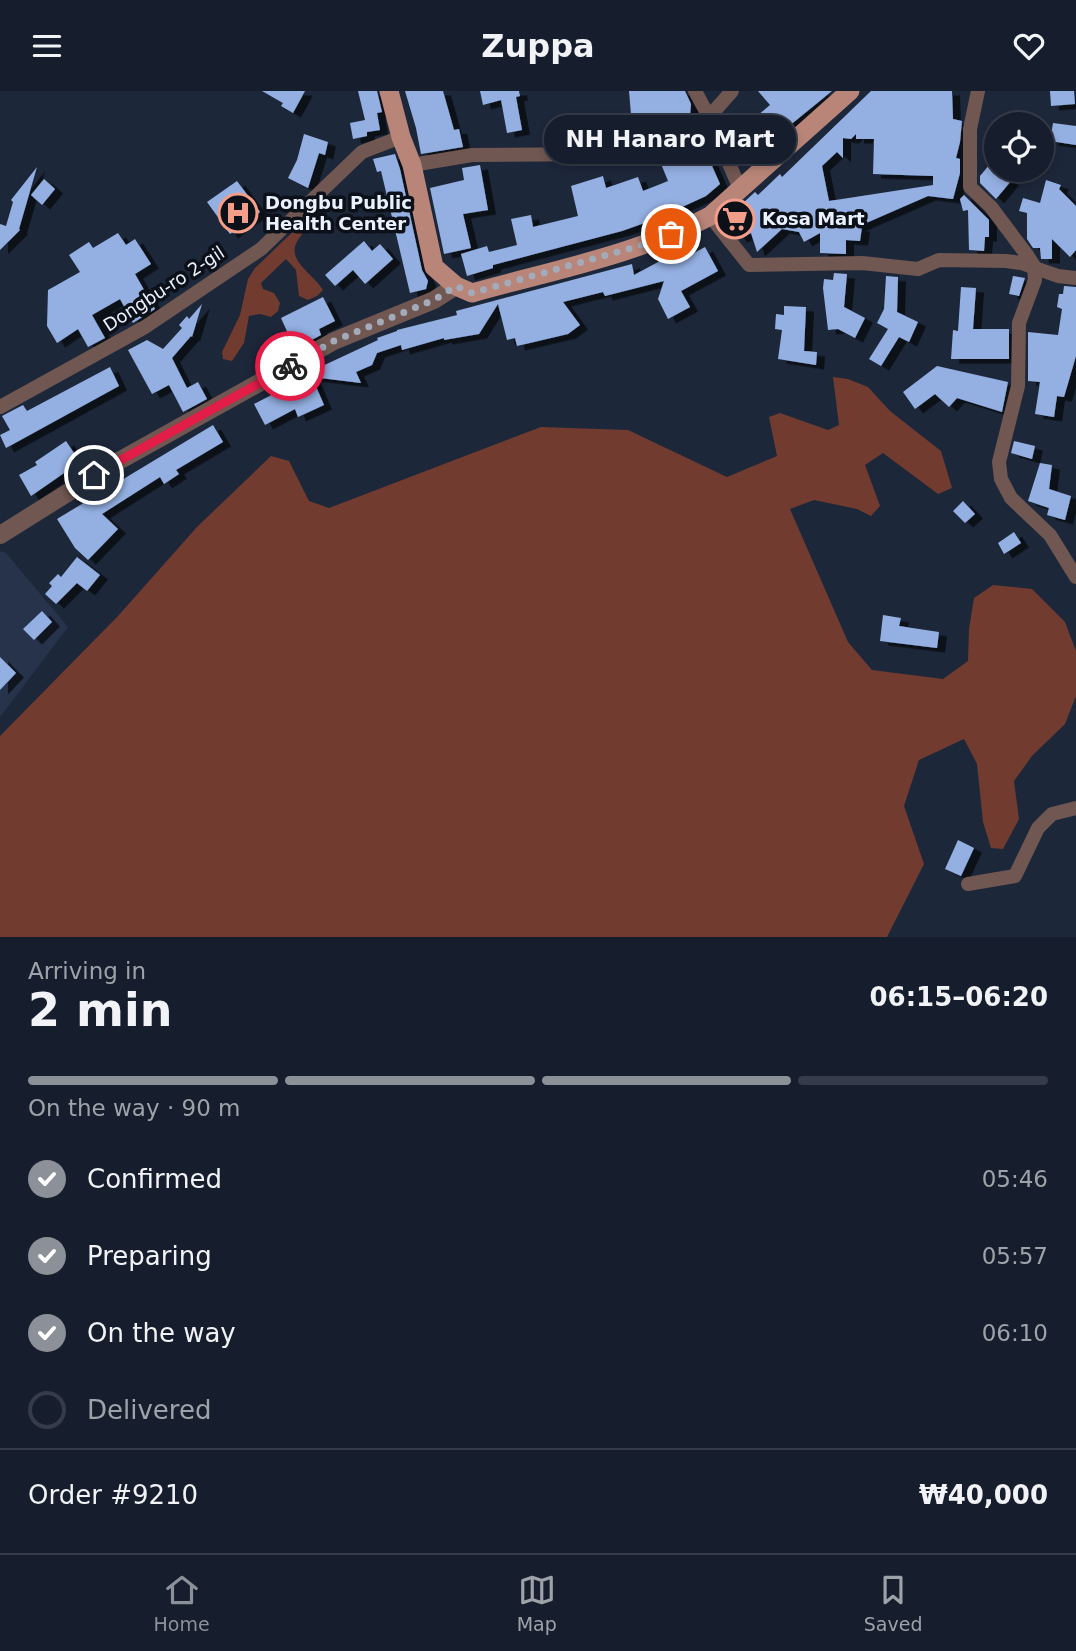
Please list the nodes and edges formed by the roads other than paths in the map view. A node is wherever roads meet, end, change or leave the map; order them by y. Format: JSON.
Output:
{"nodes":[{"id":1,"x":389,"y":91,"type":"edge"},
{"id":2,"x":695,"y":91,"type":"edge"},
{"id":3,"x":732,"y":91,"type":"edge"},
{"id":4,"x":850,"y":91,"type":"edge"},
{"id":5,"x":978,"y":91,"type":"edge"},
{"id":6,"x":709,"y":117,"type":"junction"},
{"id":7,"x":401,"y":137,"type":"junction"},
{"id":8,"x":412,"y":165,"type":"junction"},
{"id":9,"x":740,"y":189,"type":"junction"},
{"id":10,"x":710,"y":216,"type":"junction"},
{"id":11,"x":1034,"y":267,"type":"junction"},
{"id":12,"x":1076,"y":278,"type":"edge"},
{"id":13,"x":456,"y":286,"type":"junction"},
{"id":14,"x":0,"y":407,"type":"edge"},
{"id":15,"x":0,"y":535,"type":"edge"},
{"id":16,"x":1076,"y":576,"type":"edge"},
{"id":17,"x":1076,"y":808,"type":"edge"},
{"id":18,"x":968,"y":884,"type":"dead end"}],
"edges":[{"from":1,"to":7,"type":"main road"},
{"from":2,"to":6,"type":"street"},
{"from":3,"to":6,"type":"street"},
{"from":4,"to":9,"type":"main road"},
{"from":5,"to":11,"type":"street"},
{"from":6,"to":8,"type":"street"},
{"from":6,"to":9,"type":"street"},
{"from":7,"to":8,"type":"main road"},
{"from":7,"to":14,"type":"street","name":"Dongbu-ro 2-gil"},
{"from":8,"to":13,"type":"main road"},
{"from":9,"to":10,"type":"main road"},
{"from":10,"to":11,"type":"street"},
{"from":10,"to":13,"type":"main road"},
{"from":11,"to":12,"type":"street"},
{"from":11,"to":16,"type":"street"},
{"from":13,"to":15,"type":"street"},
{"from":17,"to":18,"type":"street"}]}
